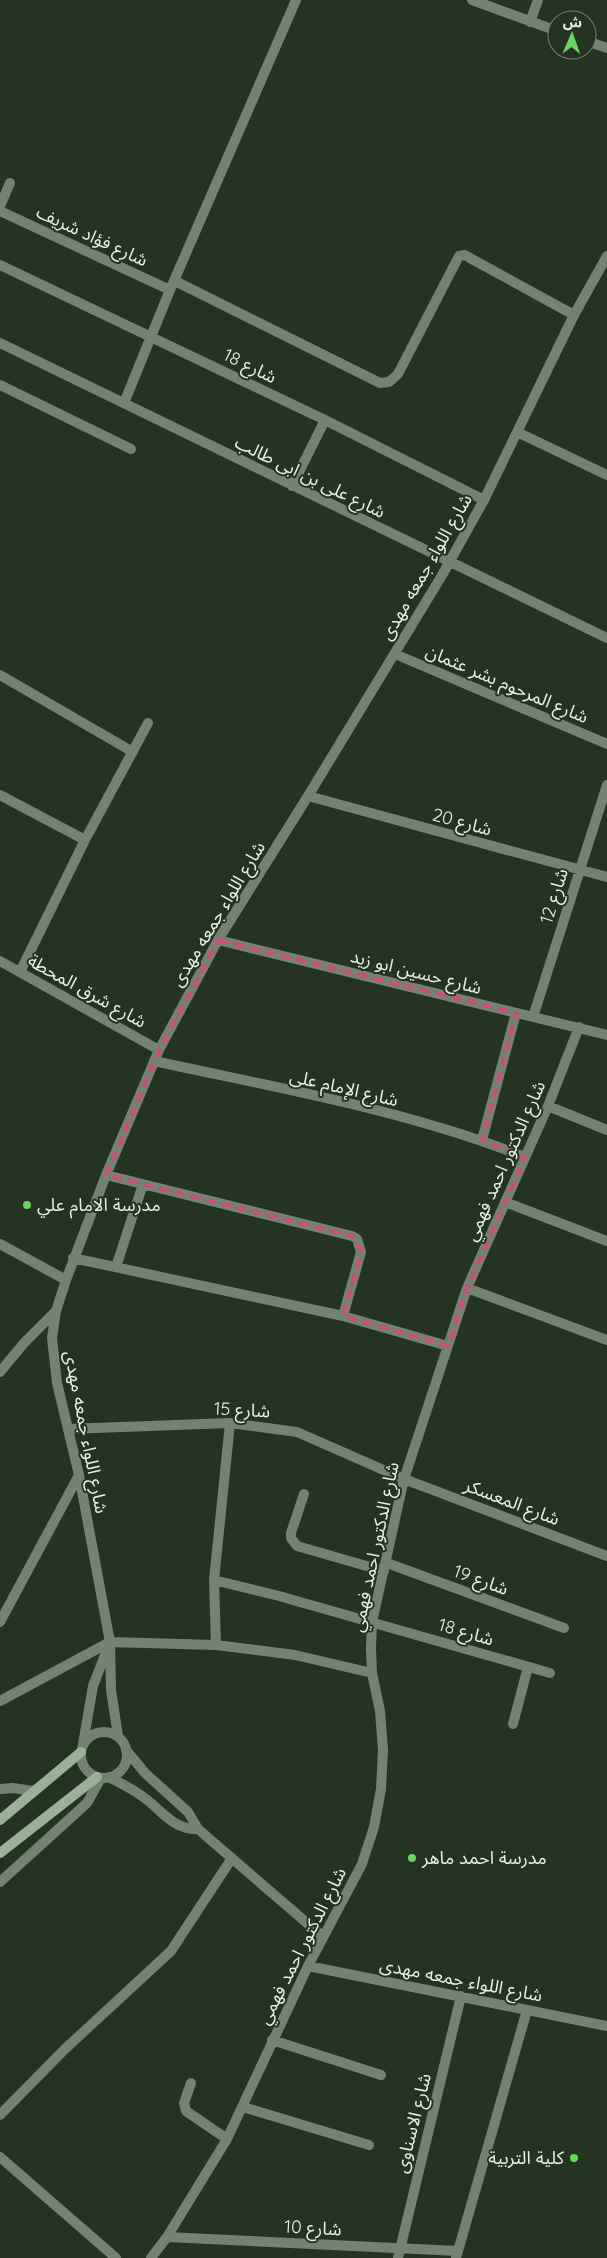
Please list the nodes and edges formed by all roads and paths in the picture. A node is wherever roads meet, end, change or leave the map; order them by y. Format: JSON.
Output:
{"nodes":[{"id":1,"x":296,"y":0,"type":"edge"},
{"id":2,"x":472,"y":0,"type":"edge"},
{"id":3,"x":538,"y":0,"type":"edge"},
{"id":4,"x":530,"y":22,"type":"junction"},
{"id":5,"x":547,"y":28,"type":"edge"},
{"id":6,"x":10,"y":183,"type":"dead end"},
{"id":7,"x":0,"y":206,"type":"edge"},
{"id":8,"x":0,"y":211,"type":"edge"},
{"id":9,"x":607,"y":256,"type":"edge"},
{"id":10,"x":0,"y":265,"type":"edge"},
{"id":11,"x":172,"y":285,"type":"junction"},
{"id":12,"x":574,"y":315,"type":"junction"},
{"id":13,"x":151,"y":336,"type":"junction"},
{"id":14,"x":0,"y":342,"type":"edge"},
{"id":15,"x":0,"y":385,"type":"edge"},
{"id":16,"x":124,"y":403,"type":"junction"},
{"id":17,"x":325,"y":420,"type":"junction"},
{"id":18,"x":517,"y":432,"type":"junction"},
{"id":19,"x":131,"y":449,"type":"dead end"},
{"id":20,"x":607,"y":475,"type":"edge"},
{"id":21,"x":292,"y":486,"type":"junction"},
{"id":22,"x":484,"y":500,"type":"junction"},
{"id":23,"x":449,"y":563,"type":"junction"},
{"id":24,"x":607,"y":638,"type":"edge"},
{"id":25,"x":395,"y":654,"type":"junction"},
{"id":26,"x":0,"y":675,"type":"edge"},
{"id":27,"x":148,"y":723,"type":"dead end"},
{"id":28,"x":607,"y":744,"type":"edge"},
{"id":29,"x":132,"y":752,"type":"junction"},
{"id":30,"x":607,"y":785,"type":"edge"},
{"id":31,"x":0,"y":795,"type":"edge"},
{"id":32,"x":308,"y":796,"type":"junction"},
{"id":33,"x":85,"y":840,"type":"junction"},
{"id":34,"x":579,"y":871,"type":"junction"},
{"id":35,"x":607,"y":877,"type":"edge"},
{"id":36,"x":218,"y":940,"type":"junction"},
{"id":37,"x":0,"y":961,"type":"edge"},
{"id":38,"x":20,"y":972,"type":"junction"},
{"id":39,"x":516,"y":1013,"type":"junction"},
{"id":40,"x":533,"y":1016,"type":"junction"},
{"id":41,"x":579,"y":1027,"type":"junction"},
{"id":42,"x":607,"y":1035,"type":"edge"},
{"id":43,"x":158,"y":1050,"type":"junction"},
{"id":44,"x":154,"y":1061,"type":"junction"},
{"id":45,"x":548,"y":1106,"type":"junction"},
{"id":46,"x":607,"y":1130,"type":"edge"},
{"id":47,"x":482,"y":1140,"type":"junction"},
{"id":48,"x":525,"y":1157,"type":"junction"},
{"id":49,"x":106,"y":1175,"type":"junction"},
{"id":50,"x":144,"y":1184,"type":"junction"},
{"id":51,"x":506,"y":1202,"type":"junction"},
{"id":52,"x":607,"y":1241,"type":"edge"},
{"id":53,"x":0,"y":1244,"type":"edge"},
{"id":54,"x":73,"y":1258,"type":"junction"},
{"id":55,"x":116,"y":1267,"type":"junction"},
{"id":56,"x":66,"y":1280,"type":"junction"},
{"id":57,"x":467,"y":1288,"type":"junction"},
{"id":58,"x":56,"y":1311,"type":"junction"},
{"id":59,"x":343,"y":1316,"type":"junction"},
{"id":60,"x":607,"y":1340,"type":"edge"},
{"id":61,"x":448,"y":1346,"type":"junction"},
{"id":62,"x":0,"y":1372,"type":"edge"},
{"id":63,"x":230,"y":1422,"type":"junction"},
{"id":64,"x":68,"y":1429,"type":"junction"},
{"id":65,"x":79,"y":1475,"type":"junction"},
{"id":66,"x":404,"y":1479,"type":"junction"},
{"id":67,"x":304,"y":1494,"type":"dead end"},
{"id":68,"x":607,"y":1556,"type":"edge"},
{"id":69,"x":385,"y":1567,"type":"junction"},
{"id":70,"x":214,"y":1580,"type":"junction"},
{"id":71,"x":0,"y":1622,"type":"edge"},
{"id":72,"x":372,"y":1622,"type":"junction"},
{"id":73,"x":564,"y":1628,"type":"dead end"},
{"id":74,"x":110,"y":1642,"type":"junction"},
{"id":75,"x":216,"y":1645,"type":"junction"},
{"id":76,"x":528,"y":1666,"type":"junction"},
{"id":77,"x":372,"y":1673,"type":"junction"},
{"id":78,"x":550,"y":1673,"type":"dead end"},
{"id":79,"x":0,"y":1701,"type":"edge"},
{"id":80,"x":513,"y":1724,"type":"dead end"},
{"id":81,"x":118,"y":1736,"type":"junction"},
{"id":82,"x":82,"y":1748,"type":"junction"},
{"id":83,"x":126,"y":1750,"type":"junction"},
{"id":84,"x":102,"y":1777,"type":"junction"},
{"id":85,"x":0,"y":1789,"type":"edge"},
{"id":86,"x":33,"y":1792,"type":"junction"},
{"id":87,"x":0,"y":1820,"type":"edge"},
{"id":88,"x":198,"y":1828,"type":"junction"},
{"id":89,"x":0,"y":1854,"type":"edge"},
{"id":90,"x":232,"y":1858,"type":"junction"},
{"id":91,"x":0,"y":1882,"type":"edge"},
{"id":92,"x":322,"y":1936,"type":"junction"},
{"id":93,"x":308,"y":1966,"type":"junction"},
{"id":94,"x":461,"y":1996,"type":"junction"},
{"id":95,"x":527,"y":2010,"type":"junction"},
{"id":96,"x":607,"y":2026,"type":"edge"},
{"id":97,"x":272,"y":2040,"type":"junction"},
{"id":98,"x":381,"y":2075,"type":"dead end"},
{"id":99,"x":190,"y":2083,"type":"dead end"},
{"id":100,"x":243,"y":2106,"type":"junction"},
{"id":101,"x":0,"y":2115,"type":"edge"},
{"id":102,"x":227,"y":2139,"type":"junction"},
{"id":103,"x":369,"y":2145,"type":"dead end"},
{"id":104,"x":0,"y":2157,"type":"edge"},
{"id":105,"x":167,"y":2237,"type":"junction"},
{"id":106,"x":399,"y":2253,"type":"edge"},
{"id":107,"x":457,"y":2254,"type":"edge"},
{"id":108,"x":116,"y":2258,"type":"edge"},
{"id":109,"x":151,"y":2258,"type":"edge"}],
"edges":[{"from":1,"to":11,"type":"street"},
{"from":2,"to":4,"type":"street"},
{"from":3,"to":4,"type":"street"},
{"from":4,"to":5,"type":"street"},
{"from":6,"to":7,"type":"street"},
{"from":8,"to":11,"type":"street","name":"شارع فؤاد شريف"},
{"from":9,"to":12,"type":"street","name":"شارع اللواء جمعه مهدى"},
{"from":10,"to":13,"type":"street","name":"شارع 18"},
{"from":11,"to":12,"type":"street","name":"شارع فؤاد شريف"},
{"from":11,"to":13,"type":"street"},
{"from":12,"to":18,"type":"street","name":"شارع اللواء جمعه مهدى"},
{"from":13,"to":16,"type":"street"},
{"from":13,"to":17,"type":"street","name":"شارع 18"},
{"from":14,"to":16,"type":"street","name":"شارع على بن ابى طالب"},
{"from":15,"to":19,"type":"street"},
{"from":16,"to":21,"type":"street","name":"شارع على بن ابى طالب"},
{"from":17,"to":21,"type":"street"},
{"from":17,"to":22,"type":"street","name":"شارع 18"},
{"from":18,"to":20,"type":"street"},
{"from":18,"to":22,"type":"street","name":"شارع اللواء جمعه مهدى"},
{"from":21,"to":23,"type":"street","name":"شارع على بن ابى طالب"},
{"from":22,"to":23,"type":"street","name":"شارع اللواء جمعه مهدى"},
{"from":23,"to":24,"type":"street","name":"شارع على بن ابى طالب"},
{"from":23,"to":25,"type":"street","name":"شارع اللواء جمعه مهدى"},
{"from":25,"to":28,"type":"street","name":"شارع المرحوم بشر عثمان"},
{"from":25,"to":32,"type":"street","name":"شارع اللواء جمعه مهدى"},
{"from":26,"to":29,"type":"street"},
{"from":27,"to":29,"type":"street"},
{"from":29,"to":33,"type":"street"},
{"from":30,"to":34,"type":"street","name":"شارع 12"},
{"from":31,"to":33,"type":"street"},
{"from":32,"to":34,"type":"street","name":"شارع 20"},
{"from":32,"to":36,"type":"street","name":"شارع اللواء جمعه مهدى"},
{"from":33,"to":38,"type":"street"},
{"from":34,"to":35,"type":"street","name":"شارع 20"},
{"from":34,"to":40,"type":"street","name":"شارع 12"},
{"from":36,"to":39,"type":"street","name":"شارع حسين ابو زيد"},
{"from":36,"to":43,"type":"street","name":"شارع اللواء جمعه مهدى"},
{"from":37,"to":38,"type":"street","name":"شارع شرق المحطة"},
{"from":38,"to":43,"type":"street","name":"شارع شرق المحطة"},
{"from":39,"to":40,"type":"street","name":"شارع حسين ابو زيد"},
{"from":39,"to":47,"type":"street"},
{"from":40,"to":41,"type":"street","name":"شارع حسين ابو زيد"},
{"from":41,"to":42,"type":"street","name":"شارع حسين ابو زيد"},
{"from":41,"to":45,"type":"street","name":"شارع الدكتور احمد فهمي"},
{"from":43,"to":44,"type":"street","name":"شارع اللواء جمعه مهدى"},
{"from":44,"to":47,"type":"street","name":"شارع الإمام على"},
{"from":44,"to":49,"type":"street","name":"شارع اللواء جمعه مهدى"},
{"from":45,"to":46,"type":"street"},
{"from":45,"to":48,"type":"street","name":"شارع الدكتور احمد فهمي"},
{"from":47,"to":48,"type":"street","name":"شارع الإمام على"},
{"from":48,"to":51,"type":"street","name":"شارع الدكتور احمد فهمي"},
{"from":49,"to":50,"type":"street"},
{"from":49,"to":54,"type":"street","name":"شارع اللواء جمعه مهدى"},
{"from":50,"to":55,"type":"street"},
{"from":50,"to":59,"type":"street"},
{"from":51,"to":52,"type":"street"},
{"from":51,"to":57,"type":"street","name":"شارع الدكتور احمد فهمي"},
{"from":53,"to":56,"type":"street"},
{"from":54,"to":55,"type":"street"},
{"from":54,"to":56,"type":"street","name":"شارع اللواء جمعه مهدى"},
{"from":55,"to":59,"type":"street"},
{"from":56,"to":58,"type":"street","name":"شارع اللواء جمعه مهدى"},
{"from":57,"to":60,"type":"street"},
{"from":57,"to":61,"type":"street","name":"شارع الدكتور احمد فهمي"},
{"from":58,"to":62,"type":"street"},
{"from":58,"to":64,"type":"street","name":"شارع اللواء جمعه مهدى"},
{"from":59,"to":61,"type":"street"},
{"from":61,"to":66,"type":"street","name":"شارع الدكتور احمد فهمي"},
{"from":63,"to":64,"type":"street","name":"شارع 15"},
{"from":63,"to":66,"type":"street","name":"شارع 15"},
{"from":63,"to":70,"type":"street"},
{"from":64,"to":65,"type":"street","name":"شارع اللواء جمعه مهدى"},
{"from":65,"to":71,"type":"street"},
{"from":65,"to":74,"type":"street","name":"شارع اللواء جمعه مهدى"},
{"from":66,"to":68,"type":"street","name":"شارع المعسكر"},
{"from":66,"to":69,"type":"street","name":"شارع الدكتور احمد فهمي"},
{"from":67,"to":69,"type":"street"},
{"from":69,"to":72,"type":"street","name":"شارع الدكتور احمد فهمي"},
{"from":69,"to":73,"type":"street","name":"شارع 19"},
{"from":70,"to":72,"type":"street","name":"شارع 18"},
{"from":70,"to":75,"type":"street"},
{"from":72,"to":76,"type":"street","name":"شارع 18"},
{"from":72,"to":77,"type":"street","name":"شارع الدكتور احمد فهمي"},
{"from":74,"to":75,"type":"street"},
{"from":74,"to":79,"type":"street"},
{"from":74,"to":81,"type":"street","name":"شارع اللواء جمعه مهدى"},
{"from":74,"to":82,"type":"street"},
{"from":75,"to":77,"type":"street"},
{"from":76,"to":78,"type":"street","name":"شارع 18"},
{"from":76,"to":80,"type":"street"},
{"from":77,"to":92,"type":"street","name":"شارع الدكتور احمد فهمي"},
{"from":81,"to":82,"type":"street"},
{"from":81,"to":83,"type":"street"},
{"from":82,"to":84,"type":"street"},
{"from":82,"to":86,"type":"main road"},
{"from":83,"to":84,"type":"street"},
{"from":83,"to":88,"type":"street"},
{"from":84,"to":88,"type":"street"},
{"from":84,"to":89,"type":"main road"},
{"from":84,"to":91,"type":"street"},
{"from":85,"to":86,"type":"street"},
{"from":86,"to":87,"type":"main road"},
{"from":88,"to":90,"type":"street"},
{"from":90,"to":92,"type":"street"},
{"from":90,"to":101,"type":"street"},
{"from":92,"to":93,"type":"street","name":"شارع الدكتور احمد فهمي"},
{"from":93,"to":94,"type":"street","name":"شارع اللواء جمعه مهدى"},
{"from":93,"to":97,"type":"street","name":"شارع الدكتور احمد فهمي"},
{"from":94,"to":95,"type":"street","name":"شارع اللواء جمعه مهدى"},
{"from":94,"to":106,"type":"street","name":"شارع الاسناوى"},
{"from":95,"to":96,"type":"street","name":"شارع اللواء جمعه مهدى"},
{"from":95,"to":107,"type":"street"},
{"from":97,"to":98,"type":"street"},
{"from":97,"to":100,"type":"street","name":"شارع الدكتور احمد فهمي"},
{"from":99,"to":102,"type":"street"},
{"from":100,"to":102,"type":"street","name":"شارع الدكتور احمد فهمي"},
{"from":100,"to":103,"type":"street"},
{"from":102,"to":105,"type":"street","name":"شارع الدكتور احمد فهمي"},
{"from":104,"to":108,"type":"street"},
{"from":105,"to":106,"type":"street","name":"شارع 10"},
{"from":105,"to":109,"type":"street","name":"شارع الدكتور احمد فهمي"},
{"from":106,"to":107,"type":"street","name":"شارع 10"}]}
